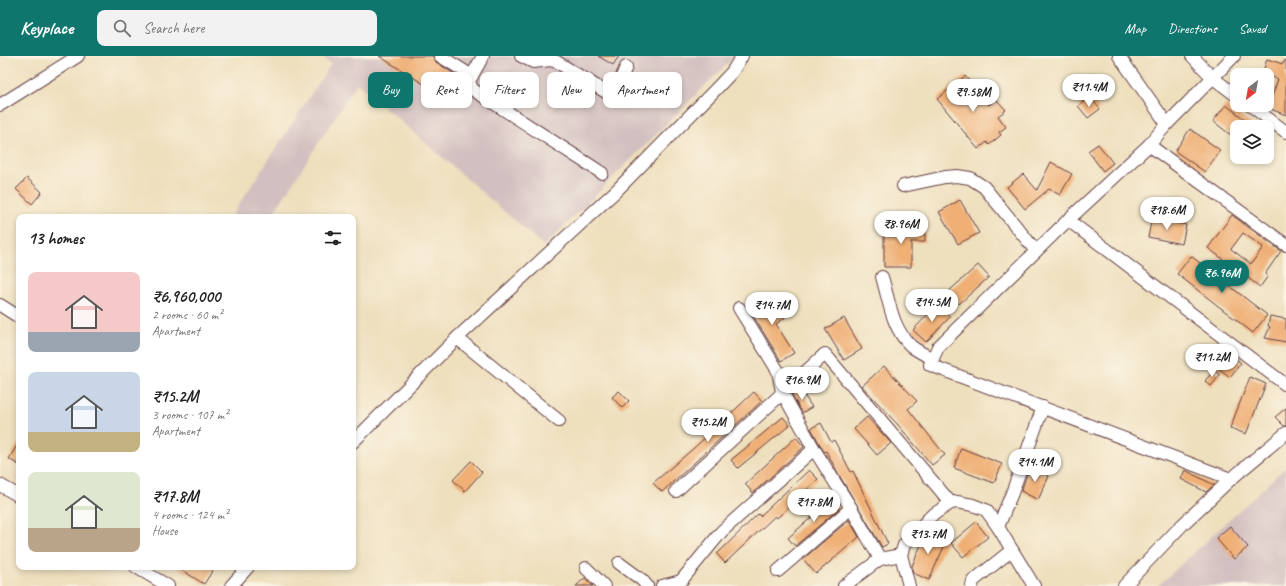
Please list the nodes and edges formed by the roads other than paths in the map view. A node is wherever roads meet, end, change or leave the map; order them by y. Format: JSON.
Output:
{"nodes":[{"id":1,"x":78,"y":56,"type":"edge"},
{"id":2,"x":440,"y":56,"type":"edge"},
{"id":3,"x":483,"y":56,"type":"edge"},
{"id":4,"x":521,"y":56,"type":"edge"},
{"id":5,"x":742,"y":56,"type":"edge"},
{"id":6,"x":1119,"y":56,"type":"edge"},
{"id":7,"x":1192,"y":56,"type":"edge"},
{"id":8,"x":1234,"y":56,"type":"edge"},
{"id":9,"x":626,"y":67,"type":"dead end"},
{"id":10,"x":466,"y":72,"type":"edge"},
{"id":11,"x":472,"y":76,"type":"edge"},
{"id":12,"x":1213,"y":78,"type":"junction"},
{"id":13,"x":472,"y":89,"type":"edge"},
{"id":14,"x":1230,"y":91,"type":"edge"},
{"id":15,"x":0,"y":105,"type":"edge"},
{"id":16,"x":1259,"y":112,"type":"edge"},
{"id":17,"x":1166,"y":124,"type":"junction"},
{"id":18,"x":1286,"y":132,"type":"edge"},
{"id":19,"x":1149,"y":145,"type":"junction"},
{"id":20,"x":602,"y":173,"type":"dead end"},
{"id":21,"x":903,"y":186,"type":"dead end"},
{"id":22,"x":1068,"y":220,"type":"junction"},
{"id":23,"x":1286,"y":245,"type":"edge"},
{"id":24,"x":1036,"y":251,"type":"junction"},
{"id":25,"x":882,"y":276,"type":"dead end"},
{"id":26,"x":0,"y":305,"type":"edge"},
{"id":27,"x":739,"y":308,"type":"dead end"},
{"id":28,"x":16,"y":315,"type":"edge"},
{"id":29,"x":457,"y":338,"type":"junction"},
{"id":30,"x":933,"y":359,"type":"junction"},
{"id":31,"x":1286,"y":385,"type":"edge"},
{"id":32,"x":782,"y":392,"type":"junction"},
{"id":33,"x":1043,"y":407,"type":"junction"},
{"id":34,"x":559,"y":421,"type":"dead end"},
{"id":35,"x":1286,"y":433,"type":"edge"},
{"id":36,"x":356,"y":439,"type":"edge"},
{"id":37,"x":814,"y":449,"type":"junction"},
{"id":38,"x":1231,"y":479,"type":"junction"},
{"id":39,"x":0,"y":485,"type":"edge"},
{"id":40,"x":676,"y":491,"type":"dead end"},
{"id":41,"x":16,"y":494,"type":"edge"},
{"id":42,"x":951,"y":503,"type":"junction"},
{"id":43,"x":851,"y":508,"type":"junction"},
{"id":44,"x":998,"y":527,"type":"junction"},
{"id":45,"x":1012,"y":550,"type":"junction"},
{"id":46,"x":901,"y":555,"type":"junction"},
{"id":47,"x":880,"y":559,"type":"junction"},
{"id":48,"x":619,"y":563,"type":"dead end"},
{"id":49,"x":586,"y":568,"type":"dead end"},
{"id":50,"x":141,"y":570,"type":"edge"},
{"id":51,"x":245,"y":570,"type":"edge"},
{"id":52,"x":778,"y":571,"type":"dead end"},
{"id":53,"x":683,"y":582,"type":"edge"},
{"id":54,"x":168,"y":586,"type":"edge"},
{"id":55,"x":231,"y":586,"type":"edge"},
{"id":56,"x":604,"y":586,"type":"edge"},
{"id":57,"x":646,"y":586,"type":"edge"},
{"id":58,"x":662,"y":586,"type":"edge"},
{"id":59,"x":844,"y":586,"type":"edge"},
{"id":60,"x":909,"y":586,"type":"edge"},
{"id":61,"x":972,"y":586,"type":"edge"},
{"id":62,"x":1034,"y":586,"type":"edge"},
{"id":63,"x":1124,"y":586,"type":"edge"}],
"edges":[{"from":1,"to":15,"type":"street"},
{"from":2,"to":10,"type":"street"},
{"from":3,"to":11,"type":"street"},
{"from":4,"to":9,"type":"street"},
{"from":5,"to":29,"type":"street"},
{"from":6,"to":17,"type":"street"},
{"from":7,"to":12,"type":"street"},
{"from":8,"to":12,"type":"street"},
{"from":12,"to":14,"type":"street"},
{"from":12,"to":17,"type":"street"},
{"from":13,"to":20,"type":"street"},
{"from":16,"to":18,"type":"street"},
{"from":17,"to":19,"type":"street"},
{"from":19,"to":22,"type":"street"},
{"from":19,"to":23,"type":"street"},
{"from":21,"to":24,"type":"street"},
{"from":22,"to":24,"type":"street"},
{"from":22,"to":31,"type":"street"},
{"from":24,"to":30,"type":"street"},
{"from":25,"to":30,"type":"street"},
{"from":26,"to":28,"type":"street"},
{"from":27,"to":32,"type":"street"},
{"from":29,"to":34,"type":"street"},
{"from":29,"to":36,"type":"street"},
{"from":30,"to":33,"type":"street"},
{"from":32,"to":37,"type":"street"},
{"from":32,"to":40,"type":"street"},
{"from":32,"to":42,"type":"street"},
{"from":33,"to":38,"type":"street"},
{"from":33,"to":44,"type":"street"},
{"from":35,"to":38,"type":"street"},
{"from":37,"to":43,"type":"street"},
{"from":37,"to":53,"type":"street"},
{"from":38,"to":63,"type":"street"},
{"from":39,"to":41,"type":"street"},
{"from":42,"to":44,"type":"street"},
{"from":42,"to":46,"type":"street"},
{"from":43,"to":47,"type":"street"},
{"from":43,"to":52,"type":"street"},
{"from":44,"to":45,"type":"street"},
{"from":45,"to":61,"type":"street"},
{"from":45,"to":62,"type":"street"},
{"from":46,"to":47,"type":"street"},
{"from":46,"to":60,"type":"street"},
{"from":47,"to":59,"type":"street"},
{"from":48,"to":57,"type":"street"},
{"from":49,"to":56,"type":"street"},
{"from":50,"to":54,"type":"street"},
{"from":51,"to":55,"type":"street"},
{"from":53,"to":58,"type":"street"}]}
